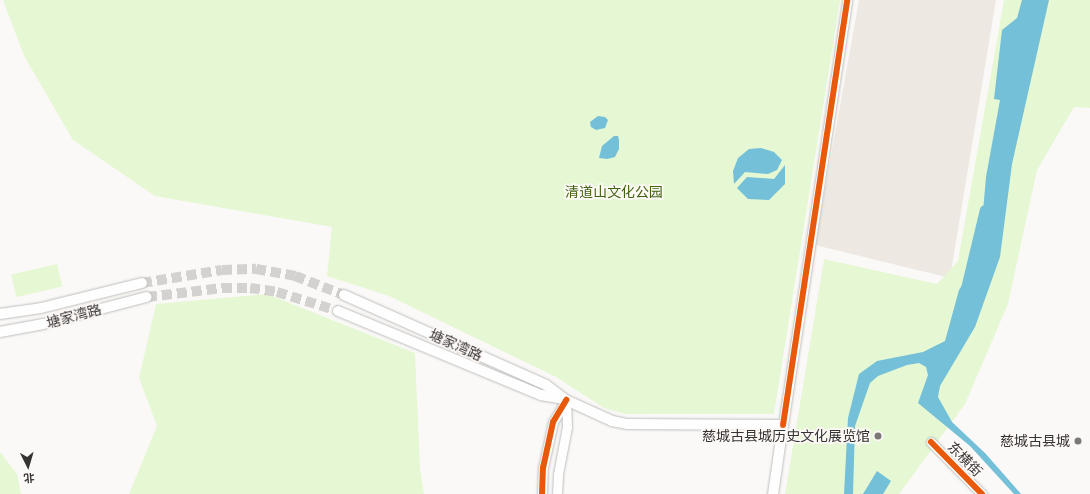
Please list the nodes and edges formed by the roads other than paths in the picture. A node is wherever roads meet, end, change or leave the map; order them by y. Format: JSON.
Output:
{"nodes":[{"id":1,"x":847,"y":0,"type":"edge"},
{"id":2,"x":142,"y":284,"type":"tunnel mouth"},
{"id":3,"x":344,"y":295,"type":"tunnel mouth"},
{"id":4,"x":147,"y":297,"type":"tunnel mouth"},
{"id":5,"x":338,"y":311,"type":"tunnel mouth"},
{"id":6,"x":0,"y":314,"type":"edge"},
{"id":7,"x":0,"y":332,"type":"edge"},
{"id":8,"x":566,"y":400,"type":"junction"},
{"id":9,"x":783,"y":425,"type":"junction"},
{"id":10,"x":931,"y":442,"type":"dead end"},
{"id":11,"x":542,"y":494,"type":"edge"},
{"id":12,"x":557,"y":494,"type":"edge"},
{"id":13,"x":773,"y":494,"type":"edge"},
{"id":14,"x":982,"y":494,"type":"edge"}],
"edges":[{"from":1,"to":9,"type":"street"},
{"from":2,"to":6,"type":"main road","name":"塘家湾路"},
{"from":3,"to":8,"type":"main road","name":"塘家湾路"},
{"from":4,"to":7,"type":"main road","name":"塘家湾路"},
{"from":5,"to":8,"type":"main road","name":"塘家湾路"},
{"from":8,"to":9,"type":"main road","name":"塘家湾路"},
{"from":8,"to":11,"type":"street"},
{"from":8,"to":12,"type":"street"},
{"from":9,"to":13,"type":"main road"},
{"from":10,"to":14,"type":"street","name":"东横街"}]}
